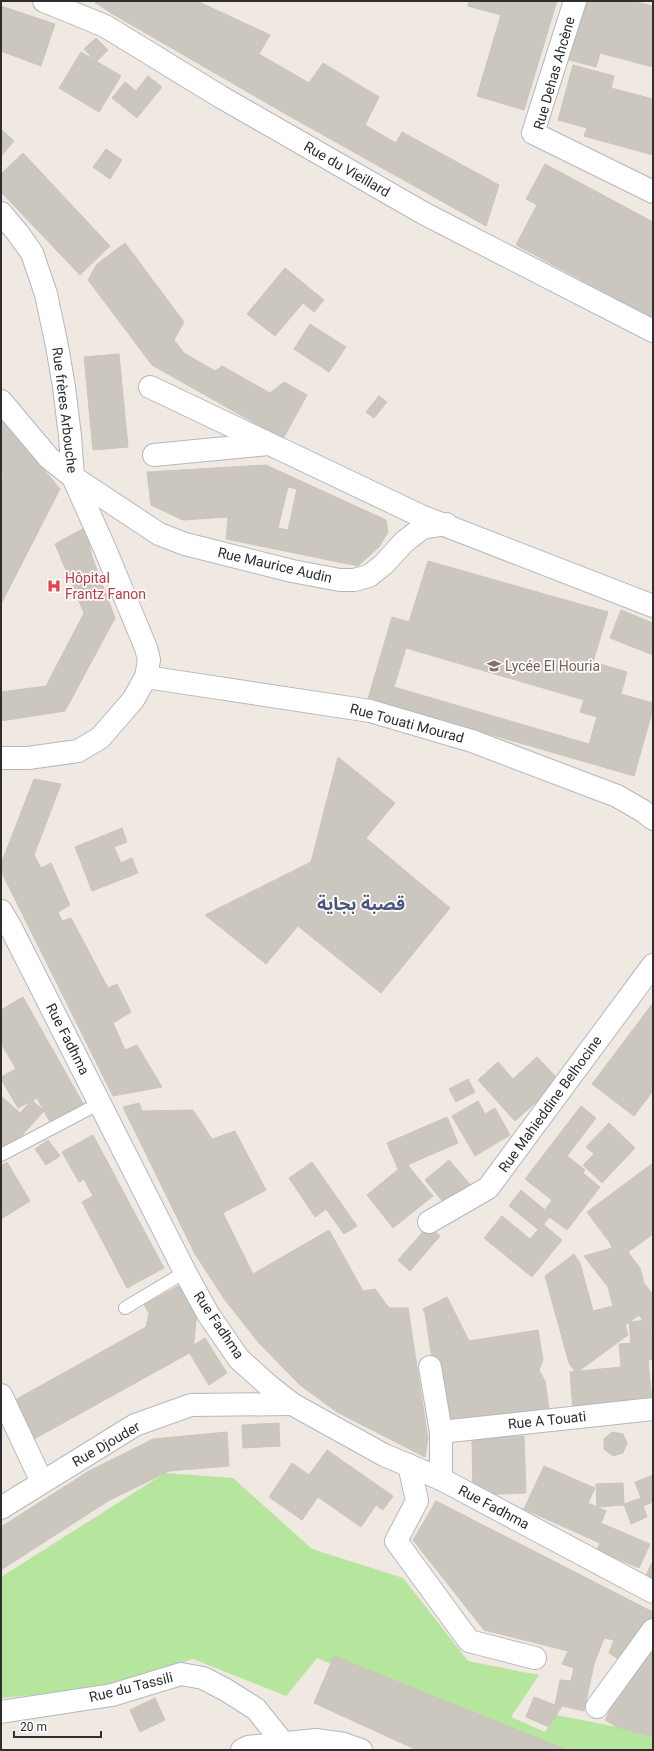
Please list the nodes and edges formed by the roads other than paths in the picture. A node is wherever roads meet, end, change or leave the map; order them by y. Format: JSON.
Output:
{"nodes":[{"id":1,"x":44,"y":1,"type":"edge"},
{"id":2,"x":575,"y":1,"type":"edge"},
{"id":3,"x":653,"y":192,"type":"edge"},
{"id":4,"x":1,"y":213,"type":"edge"},
{"id":5,"x":653,"y":331,"type":"edge"},
{"id":6,"x":150,"y":387,"type":"dead end"},
{"id":7,"x":1,"y":401,"type":"edge"},
{"id":8,"x":268,"y":444,"type":"junction"},
{"id":9,"x":154,"y":455,"type":"dead end"},
{"id":10,"x":73,"y":477,"type":"junction"},
{"id":11,"x":133,"y":517,"type":"junction"},
{"id":12,"x":446,"y":524,"type":"junction"},
{"id":13,"x":106,"y":549,"type":"junction"},
{"id":14,"x":653,"y":606,"type":"edge"},
{"id":15,"x":146,"y":677,"type":"junction"},
{"id":16,"x":1,"y":758,"type":"edge"},
{"id":17,"x":653,"y":819,"type":"edge"},
{"id":18,"x":4,"y":920,"type":"edge"},
{"id":19,"x":653,"y":965,"type":"edge"},
{"id":20,"x":100,"y":1103,"type":"junction"},
{"id":21,"x":1,"y":1154,"type":"edge"},
{"id":22,"x":429,"y":1222,"type":"dead end"},
{"id":23,"x":185,"y":1272,"type":"junction"},
{"id":24,"x":125,"y":1308,"type":"dead end"},
{"id":25,"x":430,"y":1367,"type":"dead end"},
{"id":26,"x":1,"y":1395,"type":"edge"},
{"id":27,"x":267,"y":1395,"type":"junction"},
{"id":28,"x":653,"y":1409,"type":"edge"},
{"id":29,"x":441,"y":1432,"type":"junction"},
{"id":30,"x":409,"y":1465,"type":"junction"},
{"id":31,"x":441,"y":1479,"type":"junction"},
{"id":32,"x":42,"y":1482,"type":"junction"},
{"id":33,"x":1,"y":1508,"type":"edge"},
{"id":34,"x":653,"y":1592,"type":"edge"},
{"id":35,"x":653,"y":1630,"type":"edge"},
{"id":36,"x":535,"y":1658,"type":"dead end"},
{"id":37,"x":597,"y":1708,"type":"dead end"},
{"id":38,"x":1,"y":1712,"type":"edge"},
{"id":39,"x":284,"y":1744,"type":"junction"},
{"id":40,"x":242,"y":1750,"type":"edge"},
{"id":41,"x":361,"y":1750,"type":"edge"}],
"edges":[{"from":1,"to":5,"type":"street","name":"Rue du Vieillard"},
{"from":2,"to":3,"type":"street","name":"Rue Dehas Ahcène"},
{"from":4,"to":10,"type":"street","name":"Rue frères Arbouche"},
{"from":6,"to":8,"type":"street"},
{"from":7,"to":10,"type":"street","name":"Rue Maurice Audin"},
{"from":8,"to":9,"type":"street"},
{"from":8,"to":12,"type":"street"},
{"from":10,"to":11,"type":"street","name":"Rue Maurice Audin"},
{"from":10,"to":13,"type":"street","name":"Rue frères Arbouche"},
{"from":11,"to":12,"type":"street","name":"Rue Maurice Audin"},
{"from":11,"to":13,"type":"street"},
{"from":12,"to":14,"type":"street"},
{"from":13,"to":15,"type":"street","name":"Rue frères Arbouche"},
{"from":15,"to":16,"type":"street"},
{"from":15,"to":17,"type":"street","name":"Rue Touati Mourad"},
{"from":18,"to":20,"type":"street","name":"Rue Fadhma"},
{"from":19,"to":22,"type":"street","name":"Rue Mahieddine Belhocine"},
{"from":20,"to":21,"type":"lane"},
{"from":20,"to":23,"type":"street","name":"Rue Fadhma"},
{"from":23,"to":24,"type":"lane"},
{"from":23,"to":27,"type":"street","name":"Rue Fadhma"},
{"from":25,"to":29,"type":"street"},
{"from":26,"to":32,"type":"street"},
{"from":27,"to":30,"type":"street","name":"Rue Fadhma"},
{"from":27,"to":32,"type":"street","name":"Rue Djouder"},
{"from":28,"to":29,"type":"street","name":"Rue A Touati"},
{"from":29,"to":31,"type":"street"},
{"from":30,"to":31,"type":"street","name":"Rue Fadhma"},
{"from":30,"to":36,"type":"street"},
{"from":31,"to":34,"type":"street","name":"Rue Fadhma"},
{"from":32,"to":33,"type":"street","name":"Rue Djouder"},
{"from":35,"to":37,"type":"street"},
{"from":38,"to":39,"type":"street","name":"Rue du Tassili"},
{"from":39,"to":40,"type":"street"},
{"from":39,"to":41,"type":"street"}]}
